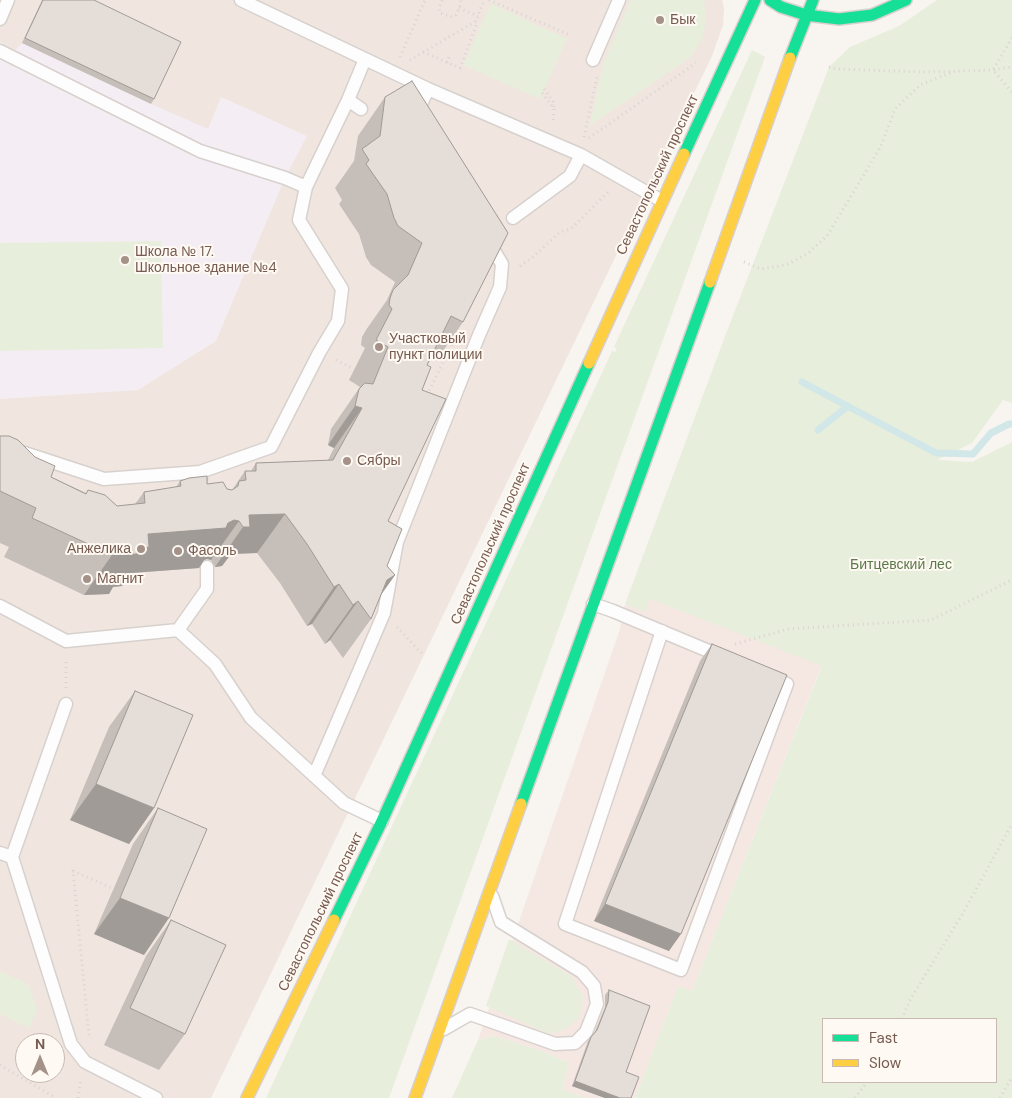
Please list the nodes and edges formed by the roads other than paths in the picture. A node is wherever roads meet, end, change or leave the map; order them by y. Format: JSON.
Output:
{"nodes":[{"id":1,"x":8,"y":0,"type":"edge"},
{"id":2,"x":241,"y":0,"type":"edge"},
{"id":3,"x":619,"y":0,"type":"edge"},
{"id":4,"x":755,"y":0,"type":"edge"},
{"id":5,"x":770,"y":0,"type":"edge"},
{"id":6,"x":813,"y":0,"type":"edge"},
{"id":7,"x":906,"y":0,"type":"edge"},
{"id":8,"x":806,"y":15,"type":"junction"},
{"id":9,"x":0,"y":20,"type":"edge"},
{"id":10,"x":0,"y":51,"type":"edge"},
{"id":11,"x":365,"y":59,"type":"junction"},
{"id":12,"x":593,"y":60,"type":"dead end"},
{"id":13,"x":428,"y":88,"type":"junction"},
{"id":14,"x":348,"y":100,"type":"junction"},
{"id":15,"x":361,"y":109,"type":"dead end"},
{"id":16,"x":411,"y":124,"type":"edge"},
{"id":17,"x":581,"y":155,"type":"junction"},
{"id":18,"x":306,"y":187,"type":"junction"},
{"id":19,"x":662,"y":201,"type":"junction"},
{"id":20,"x":513,"y":218,"type":"dead end"},
{"id":21,"x":481,"y":231,"type":"edge"},
{"id":22,"x":0,"y":444,"type":"edge"},
{"id":23,"x":200,"y":472,"type":"junction"},
{"id":24,"x":201,"y":492,"type":"edge"},
{"id":25,"x":207,"y":567,"type":"edge"},
{"id":26,"x":593,"y":604,"type":"junction"},
{"id":27,"x":0,"y":606,"type":"edge"},
{"id":28,"x":178,"y":630,"type":"junction"},
{"id":29,"x":662,"y":631,"type":"junction"},
{"id":30,"x":734,"y":662,"type":"edge"},
{"id":31,"x":760,"y":673,"type":"edge"},
{"id":32,"x":66,"y":704,"type":"road end"},
{"id":33,"x":314,"y":776,"type":"junction"},
{"id":34,"x":382,"y":821,"type":"junction"},
{"id":35,"x":6,"y":855,"type":"edge"},
{"id":36,"x":490,"y":892,"type":"junction"},
{"id":37,"x":440,"y":1031,"type":"junction"},
{"id":38,"x":156,"y":1098,"type":"edge"},
{"id":39,"x":247,"y":1098,"type":"edge"},
{"id":40,"x":415,"y":1098,"type":"edge"}],
"edges":[{"from":1,"to":9,"type":"lane"},
{"from":2,"to":11,"type":"lane"},
{"from":3,"to":12,"type":"lane"},
{"from":4,"to":19,"type":"main road","name":"Севастопольский проспект"},
{"from":5,"to":8,"type":"main road"},
{"from":6,"to":8,"type":"main road"},
{"from":7,"to":8,"type":"main road"},
{"from":8,"to":26,"type":"main road"},
{"from":10,"to":18,"type":"lane"},
{"from":11,"to":13,"type":"lane"},
{"from":11,"to":14,"type":"lane"},
{"from":13,"to":16,"type":"lane"},
{"from":13,"to":17,"type":"lane"},
{"from":14,"to":15,"type":"lane"},
{"from":14,"to":18,"type":"lane"},
{"from":17,"to":19,"type":"lane"},
{"from":17,"to":20,"type":"lane"},
{"from":18,"to":23,"type":"lane"},
{"from":19,"to":34,"type":"main road","name":"Севастопольский проспект"},
{"from":21,"to":33,"type":"lane"},
{"from":22,"to":23,"type":"lane"},
{"from":23,"to":24,"type":"lane"},
{"from":25,"to":28,"type":"lane"},
{"from":26,"to":29,"type":"lane"},
{"from":26,"to":36,"type":"main road"},
{"from":27,"to":28,"type":"lane"},
{"from":28,"to":33,"type":"lane"},
{"from":29,"to":30,"type":"lane"},
{"from":29,"to":31,"type":"lane"},
{"from":32,"to":35,"type":"lane"},
{"from":33,"to":34,"type":"lane"},
{"from":34,"to":39,"type":"main road","name":"Севастопольский проспект"},
{"from":35,"to":38,"type":"lane"},
{"from":36,"to":37,"type":"main road"},
{"from":36,"to":37,"type":"lane"},
{"from":37,"to":40,"type":"main road"}]}
